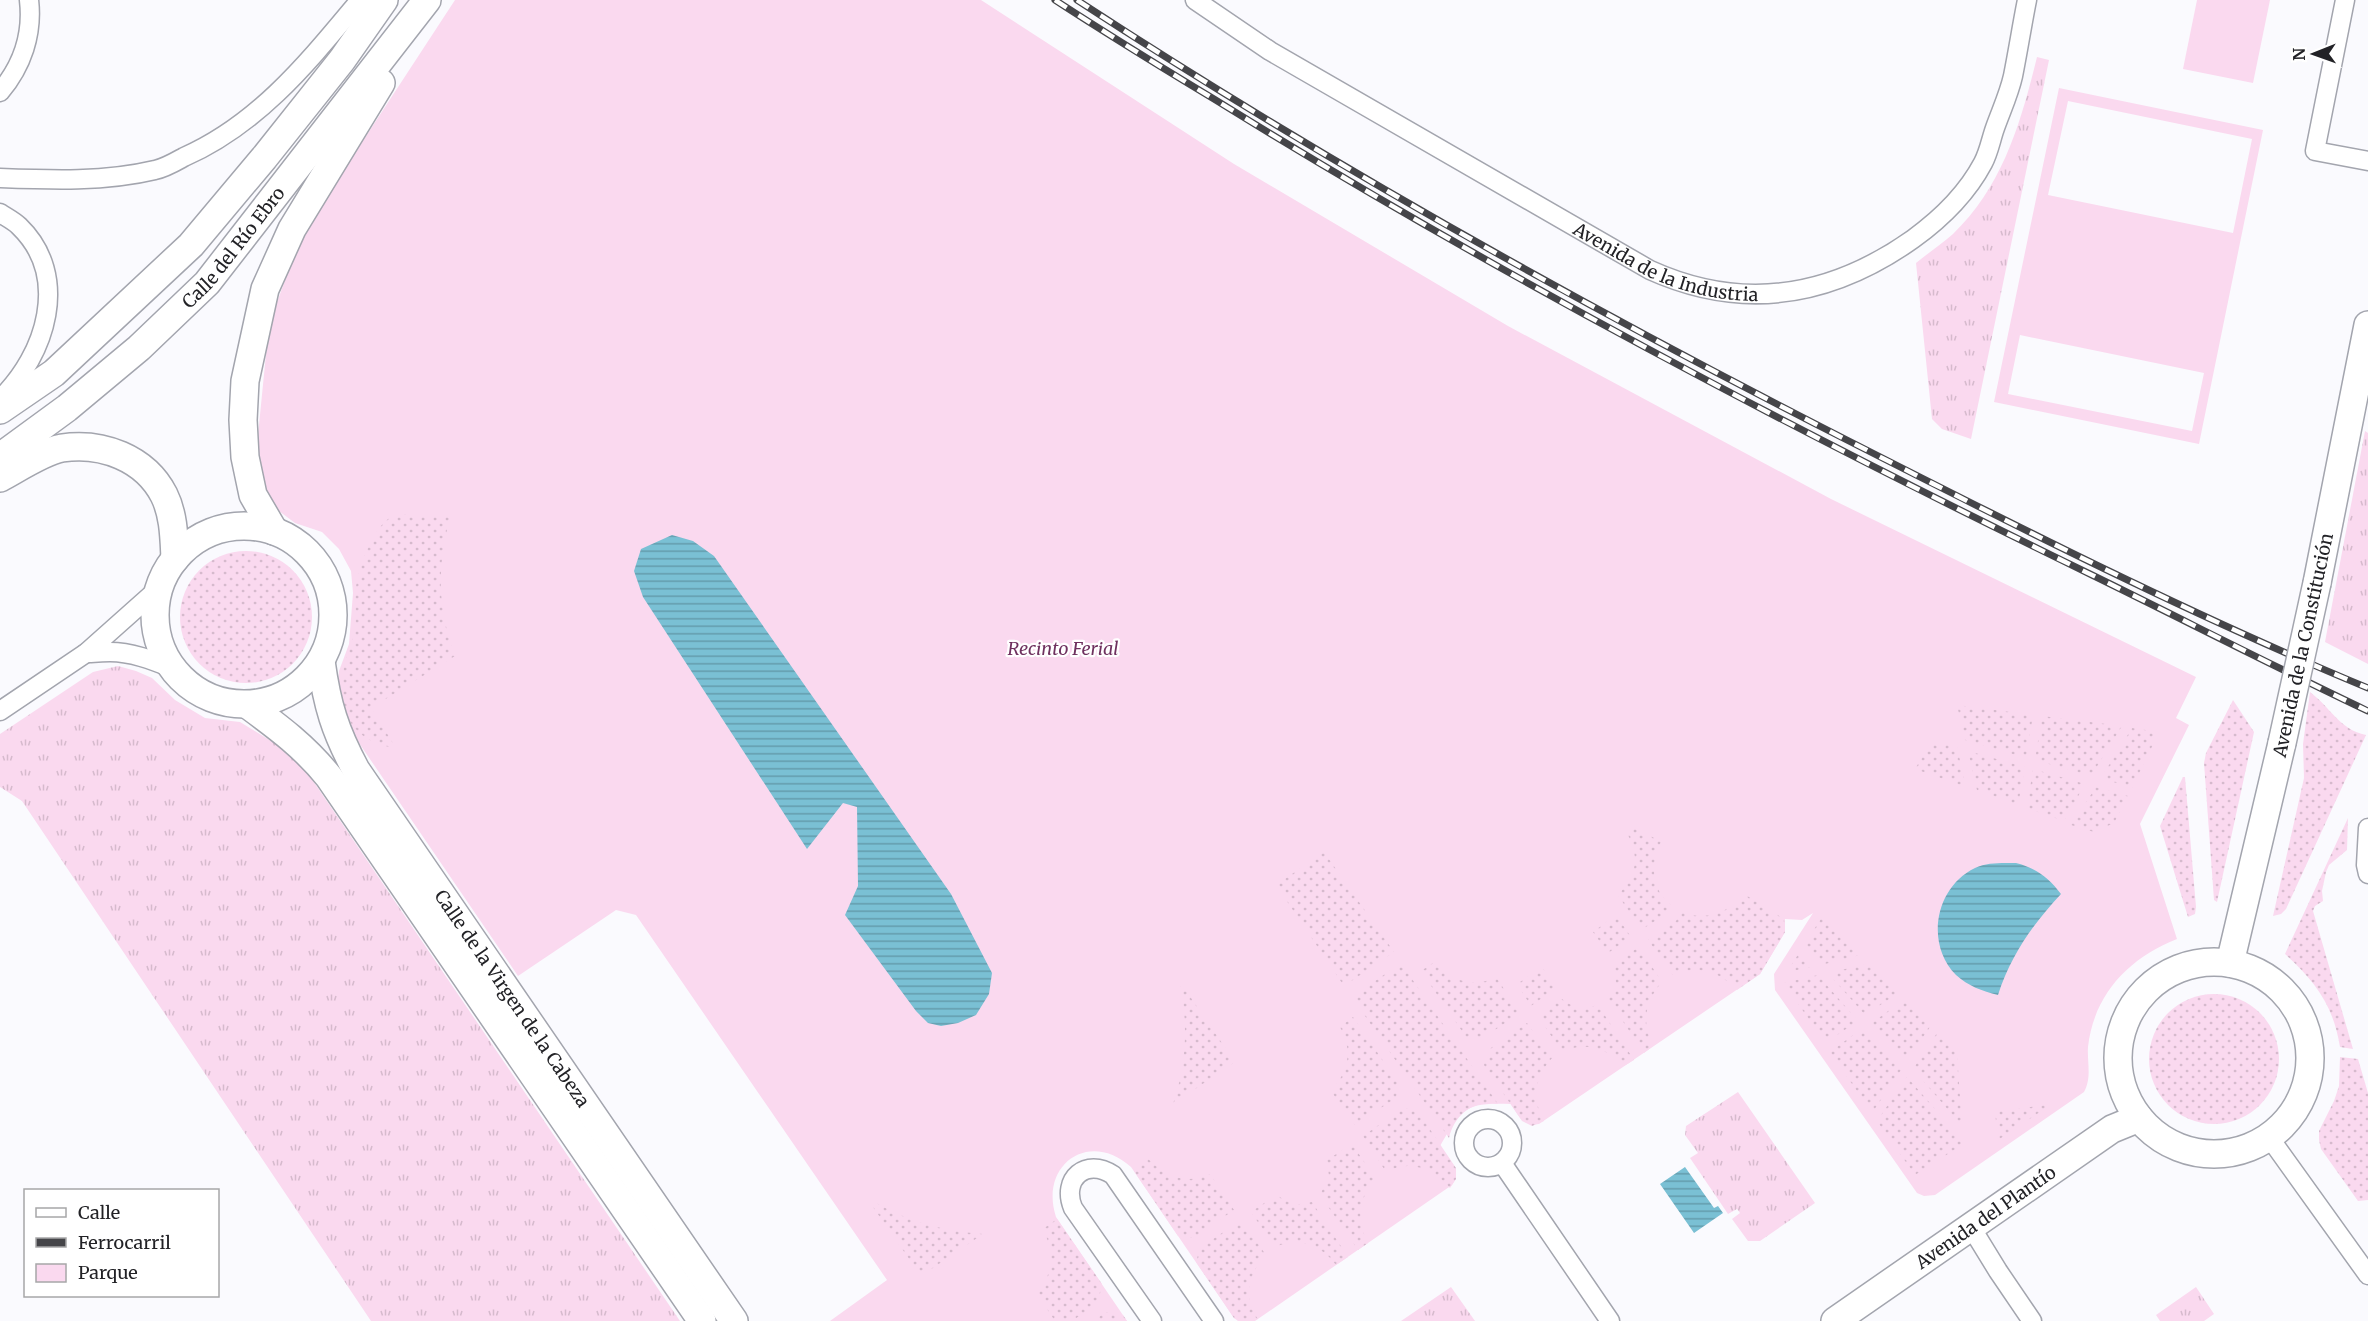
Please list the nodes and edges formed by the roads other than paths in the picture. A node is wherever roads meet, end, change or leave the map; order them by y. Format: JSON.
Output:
{"nodes":[{"id":1,"x":29,"y":0,"type":"edge"},
{"id":2,"x":360,"y":0,"type":"edge"},
{"id":3,"x":384,"y":0,"type":"edge"},
{"id":4,"x":427,"y":0,"type":"edge"},
{"id":5,"x":432,"y":0,"type":"edge"},
{"id":6,"x":1195,"y":0,"type":"edge"},
{"id":7,"x":2027,"y":0,"type":"edge"},
{"id":8,"x":2345,"y":0,"type":"edge"},
{"id":9,"x":0,"y":92,"type":"edge"},
{"id":10,"x":2368,"y":161,"type":"edge"},
{"id":11,"x":0,"y":178,"type":"edge"},
{"id":12,"x":0,"y":213,"type":"edge"},
{"id":13,"x":2368,"y":325,"type":"edge"},
{"id":14,"x":0,"y":399,"type":"edge"},
{"id":15,"x":0,"y":410,"type":"edge"},
{"id":16,"x":0,"y":457,"type":"edge"},
{"id":17,"x":0,"y":478,"type":"edge"},
{"id":18,"x":274,"y":531,"type":"junction"},
{"id":19,"x":175,"y":559,"type":"junction"},
{"id":20,"x":159,"y":588,"type":"junction"},
{"id":21,"x":86,"y":653,"type":"junction"},
{"id":22,"x":321,"y":661,"type":"junction"},
{"id":23,"x":171,"y":668,"type":"junction"},
{"id":24,"x":248,"y":705,"type":"junction"},
{"id":25,"x":0,"y":711,"type":"edge"},
{"id":26,"x":2368,"y":828,"type":"edge"},
{"id":27,"x":2368,"y":874,"type":"edge"},
{"id":28,"x":2230,"y":963,"type":"junction"},
{"id":29,"x":2139,"y":1118,"type":"junction"},
{"id":30,"x":2269,"y":1137,"type":"junction"},
{"id":31,"x":1502,"y":1163,"type":"dead end"},
{"id":32,"x":1971,"y":1227,"type":"junction"},
{"id":33,"x":2368,"y":1275,"type":"edge"},
{"id":34,"x":702,"y":1321,"type":"edge"},
{"id":35,"x":734,"y":1321,"type":"edge"},
{"id":36,"x":1152,"y":1321,"type":"edge"},
{"id":37,"x":1214,"y":1321,"type":"edge"},
{"id":38,"x":1610,"y":1321,"type":"edge"},
{"id":39,"x":1835,"y":1321,"type":"edge"},
{"id":40,"x":2032,"y":1321,"type":"edge"}],
"edges":[{"from":1,"to":9,"type":"street"},
{"from":2,"to":11,"type":"street"},
{"from":3,"to":15,"type":"main road","name":"Calle del Río Ebro"},
{"from":4,"to":16,"type":"main road","name":"Calle del Río Ebro"},
{"from":5,"to":18,"type":"main road"},
{"from":6,"to":7,"type":"street","name":"Avenida de la Industria"},
{"from":8,"to":10,"type":"street"},
{"from":12,"to":14,"type":"street"},
{"from":13,"to":28,"type":"main road","name":"Avenida de la Constitución","bridge":true},
{"from":17,"to":19,"type":"main road"},
{"from":18,"to":19,"type":"main road"},
{"from":18,"to":22,"type":"main road"},
{"from":19,"to":20,"type":"main road"},
{"from":20,"to":21,"type":"street"},
{"from":20,"to":23,"type":"main road"},
{"from":21,"to":23,"type":"street"},
{"from":21,"to":25,"type":"street"},
{"from":22,"to":24,"type":"main road"},
{"from":22,"to":35,"type":"main road","name":"Calle de la Virgen de la Cabeza"},
{"from":23,"to":24,"type":"main road"},
{"from":24,"to":34,"type":"main road","name":"Calle de la Virgen de la Cabeza"},
{"from":26,"to":27,"type":"street"},
{"from":28,"to":29,"type":"main road"},
{"from":28,"to":30,"type":"main road"},
{"from":29,"to":30,"type":"main road"},
{"from":29,"to":32,"type":"main road","name":"Avenida del Plantío"},
{"from":30,"to":33,"type":"street"},
{"from":31,"to":38,"type":"street"},
{"from":32,"to":39,"type":"main road","name":"Avenida del Plantío"},
{"from":32,"to":40,"type":"street"},
{"from":36,"to":37,"type":"street"}]}
